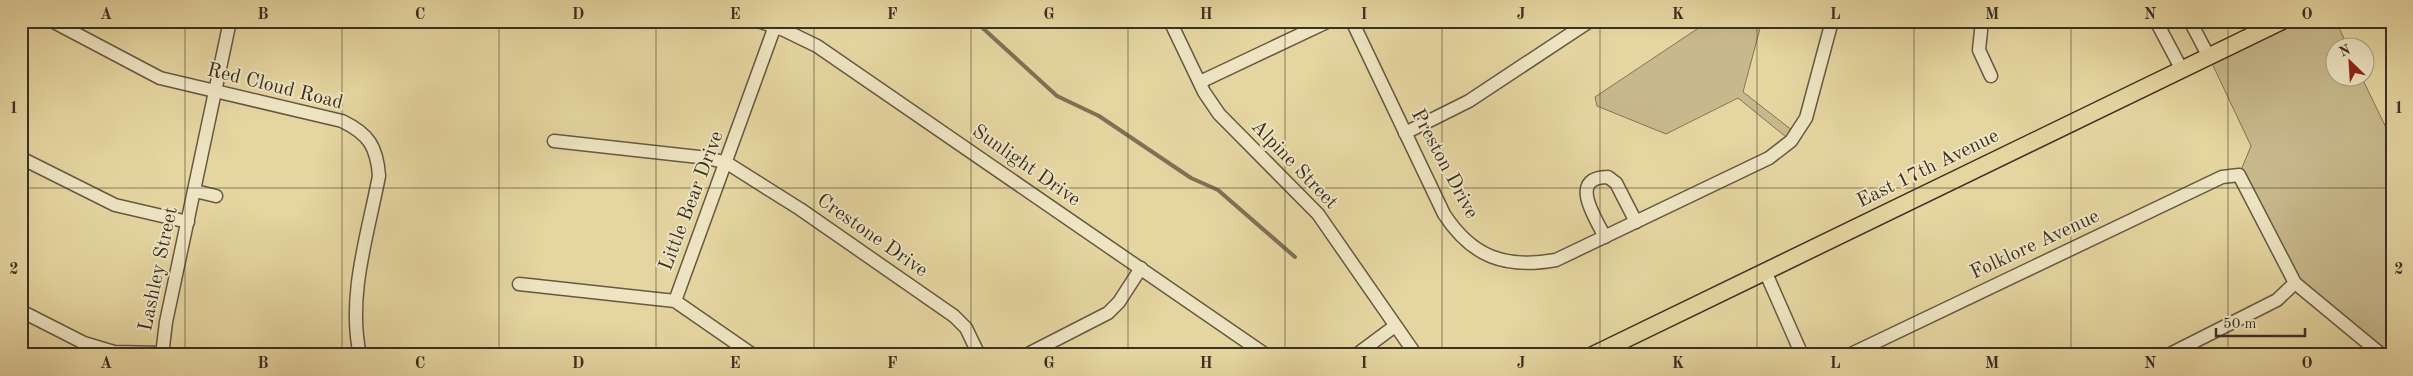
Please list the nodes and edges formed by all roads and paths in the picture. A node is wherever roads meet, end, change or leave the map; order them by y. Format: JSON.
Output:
{"nodes":[{"id":1,"x":52,"y":21,"type":"edge"},
{"id":2,"x":230,"y":21,"type":"edge"},
{"id":3,"x":758,"y":21,"type":"edge"},
{"id":4,"x":1170,"y":21,"type":"edge"},
{"id":5,"x":1329,"y":21,"type":"edge"},
{"id":6,"x":1352,"y":21,"type":"edge"},
{"id":7,"x":1590,"y":21,"type":"edge"},
{"id":8,"x":1832,"y":21,"type":"edge"},
{"id":9,"x":1982,"y":21,"type":"edge"},
{"id":10,"x":2156,"y":21,"type":"edge"},
{"id":11,"x":2190,"y":21,"type":"edge"},
{"id":12,"x":2282,"y":21,"type":"edge"},
{"id":13,"x":775,"y":26,"type":"junction"},
{"id":14,"x":2209,"y":56,"type":"junction"},
{"id":15,"x":2182,"y":70,"type":"junction"},
{"id":16,"x":1991,"y":76,"type":"dead end"},
{"id":17,"x":1200,"y":82,"type":"junction"},
{"id":18,"x":216,"y":92,"type":"junction"},
{"id":19,"x":1405,"y":133,"type":"junction"},
{"id":20,"x":554,"y":141,"type":"dead end"},
{"id":21,"x":21,"y":158,"type":"edge"},
{"id":22,"x":727,"y":163,"type":"junction"},
{"id":23,"x":195,"y":191,"type":"junction"},
{"id":24,"x":216,"y":196,"type":"dead end"},
{"id":25,"x":188,"y":222,"type":"junction"},
{"id":26,"x":1636,"y":222,"type":"junction"},
{"id":27,"x":1605,"y":237,"type":"junction"},
{"id":28,"x":1141,"y":268,"type":"junction"},
{"id":29,"x":1765,"y":271,"type":"junction"},
{"id":30,"x":2295,"y":283,"type":"junction"},
{"id":31,"x":519,"y":284,"type":"dead end"},
{"id":32,"x":675,"y":301,"type":"junction"},
{"id":33,"x":21,"y":311,"type":"edge"},
{"id":34,"x":1395,"y":326,"type":"junction"},
{"id":35,"x":162,"y":354,"type":"edge"},
{"id":36,"x":360,"y":355,"type":"edge"},
{"id":37,"x":753,"y":355,"type":"edge"},
{"id":38,"x":979,"y":355,"type":"edge"},
{"id":39,"x":1026,"y":355,"type":"edge"},
{"id":40,"x":1266,"y":355,"type":"edge"},
{"id":41,"x":1356,"y":355,"type":"edge"},
{"id":42,"x":1416,"y":355,"type":"edge"},
{"id":43,"x":1593,"y":355,"type":"edge"},
{"id":44,"x":1802,"y":355,"type":"edge"},
{"id":45,"x":1849,"y":355,"type":"edge"},
{"id":46,"x":2168,"y":355,"type":"edge"},
{"id":47,"x":2382,"y":355,"type":"edge"}],
"edges":[{"from":1,"to":18,"type":"street","name":"Red Cloud Road"},
{"from":2,"to":18,"type":"street","name":"Lashley Street"},
{"from":3,"to":13,"type":"street","name":"Sunlight Drive"},
{"from":4,"to":17,"type":"street","name":"Alpine Street"},
{"from":5,"to":17,"type":"street"},
{"from":6,"to":19,"type":"street","name":"Preston Drive"},
{"from":7,"to":19,"type":"street"},
{"from":8,"to":26,"type":"street","name":"Preston Drive"},
{"from":9,"to":16,"type":"street"},
{"from":10,"to":15,"type":"street"},
{"from":11,"to":14,"type":"street"},
{"from":12,"to":14,"type":"main road","name":"East 17th Avenue"},
{"from":13,"to":22,"type":"street","name":"Little Bear Drive"},
{"from":13,"to":28,"type":"street","name":"Sunlight Drive"},
{"from":14,"to":15,"type":"main road","name":"East 17th Avenue"},
{"from":15,"to":29,"type":"main road","name":"East 17th Avenue"},
{"from":17,"to":34,"type":"street","name":"Alpine Street"},
{"from":18,"to":23,"type":"street","name":"Lashley Street"},
{"from":18,"to":36,"type":"street","name":"Red Cloud Road"},
{"from":19,"to":27,"type":"street","name":"Preston Drive"},
{"from":20,"to":22,"type":"street","name":"Crestone Drive"},
{"from":21,"to":25,"type":"street"},
{"from":22,"to":32,"type":"street","name":"Little Bear Drive"},
{"from":22,"to":38,"type":"street","name":"Crestone Drive"},
{"from":23,"to":24,"type":"street","name":"Lashley Street"},
{"from":23,"to":25,"type":"street","name":"Lashley Street"},
{"from":25,"to":35,"type":"street","name":"Lashley Street"},
{"from":26,"to":27,"type":"street","name":"Preston Drive"},
{"from":26,"to":27,"type":"street"},
{"from":28,"to":39,"type":"street"},
{"from":28,"to":40,"type":"street","name":"Sunlight Drive"},
{"from":29,"to":43,"type":"main road","name":"East 17th Avenue"},
{"from":29,"to":44,"type":"street"},
{"from":30,"to":45,"type":"street","name":"Folklore Avenue"},
{"from":30,"to":46,"type":"street"},
{"from":30,"to":47,"type":"street"},
{"from":31,"to":32,"type":"street"},
{"from":32,"to":37,"type":"street","name":"Little Bear Drive"},
{"from":33,"to":35,"type":"street"},
{"from":34,"to":41,"type":"street"},
{"from":34,"to":42,"type":"street","name":"Alpine Street"}]}
